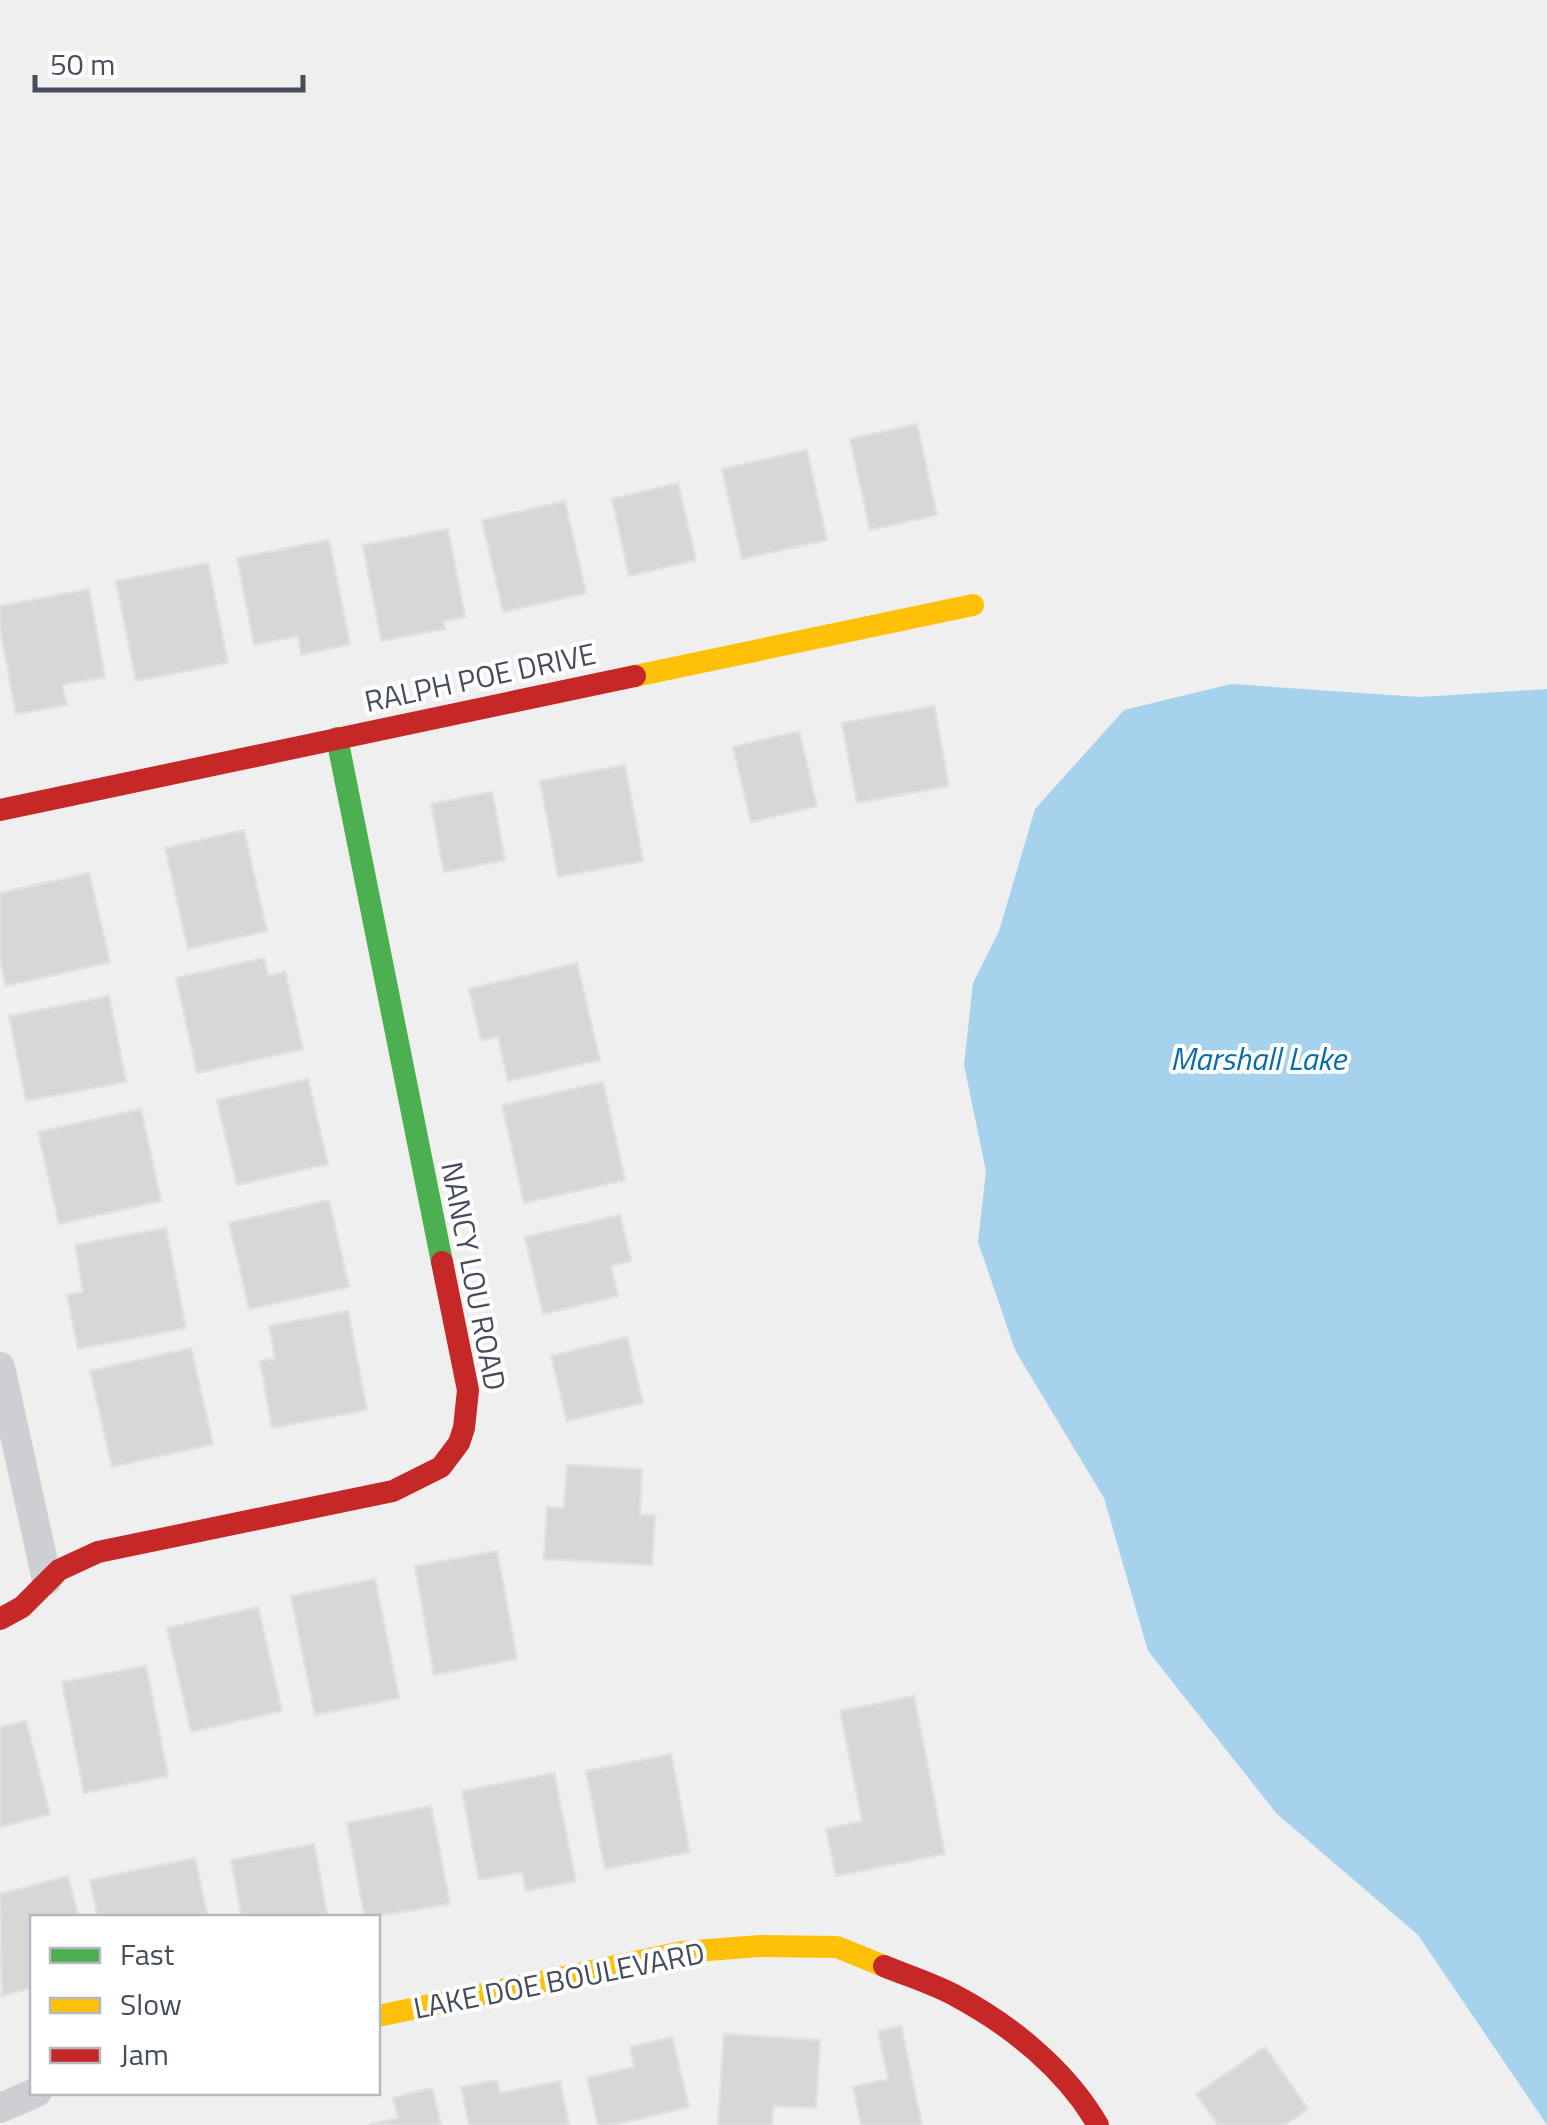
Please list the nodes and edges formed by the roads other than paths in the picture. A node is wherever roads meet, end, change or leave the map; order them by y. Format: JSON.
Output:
{"nodes":[{"id":1,"x":974,"y":604,"type":"dead end"},
{"id":2,"x":338,"y":738,"type":"junction"},
{"id":3,"x":0,"y":810,"type":"edge"},
{"id":4,"x":0,"y":1367,"type":"edge"},
{"id":5,"x":47,"y":1580,"type":"junction"},
{"id":6,"x":0,"y":1620,"type":"edge"},
{"id":7,"x":380,"y":2016,"type":"edge"},
{"id":8,"x":30,"y":2095,"type":"edge"},
{"id":9,"x":0,"y":2108,"type":"edge"},
{"id":10,"x":1098,"y":2125,"type":"edge"}],
"edges":[{"from":1,"to":2,"type":"street","name":"RALPH POE DRIVE"},
{"from":2,"to":3,"type":"street","name":"RALPH POE DRIVE"},
{"from":2,"to":5,"type":"street","name":"NANCY LOU ROAD"},
{"from":4,"to":5,"type":"street"},
{"from":5,"to":6,"type":"street","name":"NANCY LOU ROAD"},
{"from":7,"to":10,"type":"street","name":"LAKE DOE BOULEVARD"},
{"from":8,"to":9,"type":"street"}]}
